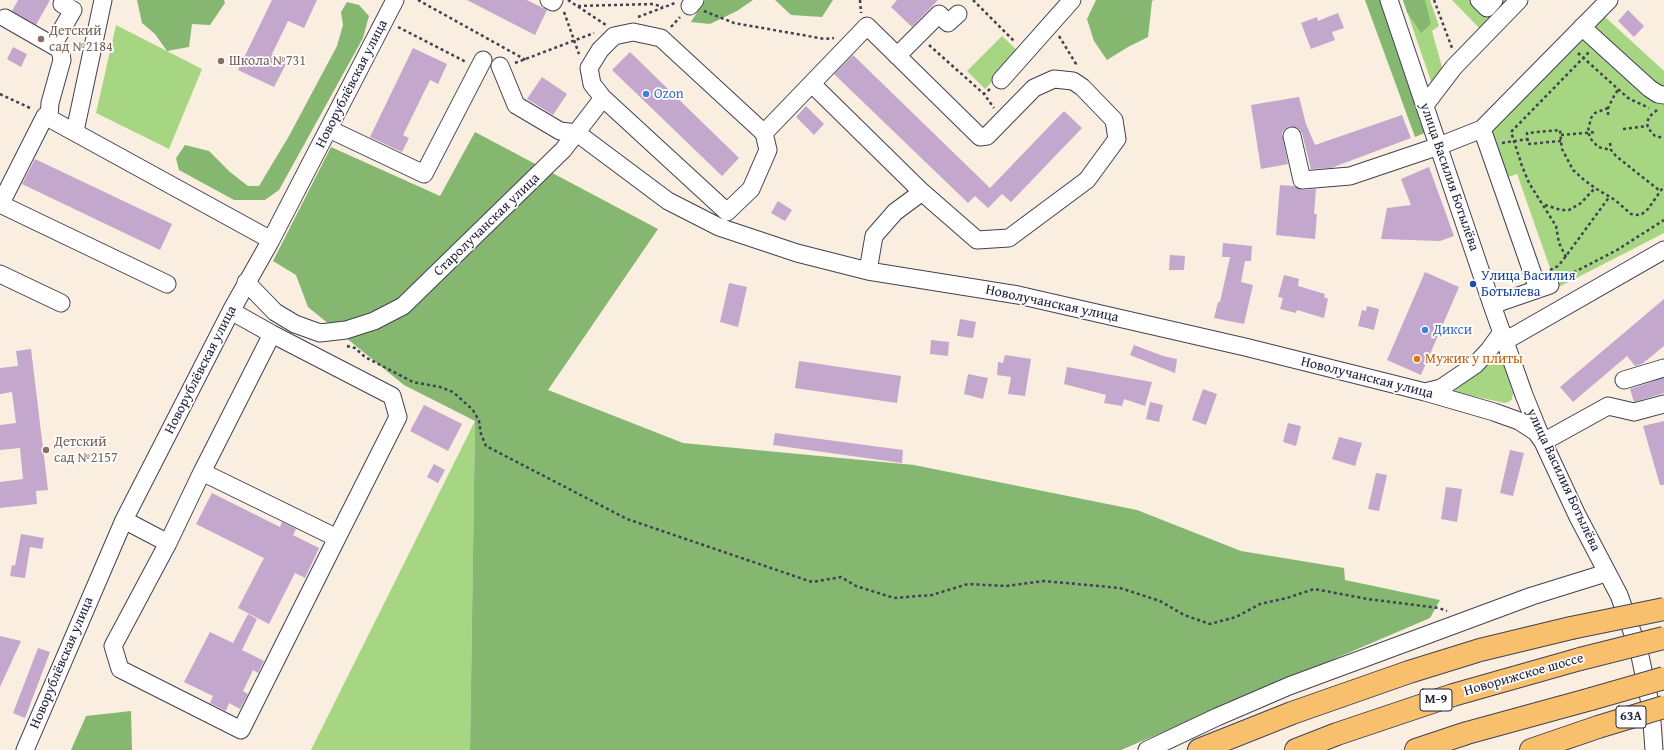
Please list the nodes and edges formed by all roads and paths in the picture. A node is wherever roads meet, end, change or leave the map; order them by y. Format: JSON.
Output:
{"nodes":[{"id":1,"x":65,"y":0,"type":"edge"},
{"id":2,"x":104,"y":0,"type":"edge"},
{"id":3,"x":395,"y":0,"type":"edge"},
{"id":4,"x":418,"y":0,"type":"edge"},
{"id":5,"x":568,"y":0,"type":"edge"},
{"id":6,"x":973,"y":0,"type":"edge"},
{"id":7,"x":1072,"y":0,"type":"edge"},
{"id":8,"x":1389,"y":0,"type":"edge"},
{"id":9,"x":1434,"y":0,"type":"edge"},
{"id":10,"x":1479,"y":0,"type":"edge"},
{"id":11,"x":1494,"y":0,"type":"edge"},
{"id":12,"x":1519,"y":0,"type":"edge"},
{"id":13,"x":1609,"y":0,"type":"edge"},
{"id":14,"x":555,"y":2,"type":"edge"},
{"id":15,"x":687,"y":3,"type":"edge"},
{"id":16,"x":578,"y":6,"type":"junction"},
{"id":17,"x":663,"y":8,"type":"junction"},
{"id":18,"x":958,"y":14,"type":"dead end"},
{"id":19,"x":5,"y":18,"type":"dead end"},
{"id":20,"x":636,"y":18,"type":"dead end"},
{"id":21,"x":385,"y":20,"type":"junction"},
{"id":22,"x":1582,"y":27,"type":"junction"},
{"id":23,"x":602,"y":30,"type":"dead end"},
{"id":24,"x":595,"y":33,"type":"dead end"},
{"id":25,"x":918,"y":35,"type":"junction"},
{"id":26,"x":856,"y":38,"type":"junction"},
{"id":27,"x":574,"y":40,"type":"junction"},
{"id":28,"x":1063,"y":42,"type":"dead end"},
{"id":29,"x":1599,"y":42,"type":"junction"},
{"id":30,"x":1568,"y":43,"type":"junction"},
{"id":31,"x":53,"y":45,"type":"junction"},
{"id":32,"x":1026,"y":52,"type":"junction"},
{"id":33,"x":897,"y":56,"type":"junction"},
{"id":34,"x":1583,"y":58,"type":"junction"},
{"id":35,"x":526,"y":60,"type":"junction"},
{"id":36,"x":1458,"y":63,"type":"junction"},
{"id":37,"x":480,"y":64,"type":"joint"},
{"id":38,"x":500,"y":66,"type":"joint"},
{"id":39,"x":589,"y":68,"type":"junction"},
{"id":40,"x":1001,"y":80,"type":"joint"},
{"id":41,"x":1073,"y":81,"type":"junction"},
{"id":42,"x":812,"y":84,"type":"junction"},
{"id":43,"x":1618,"y":90,"type":"junction"},
{"id":44,"x":0,"y":94,"type":"edge"},
{"id":45,"x":984,"y":94,"type":"junction"},
{"id":46,"x":1664,"y":95,"type":"edge"},
{"id":47,"x":603,"y":98,"type":"junction"},
{"id":48,"x":1425,"y":105,"type":"junction"},
{"id":49,"x":1608,"y":108,"type":"junction"},
{"id":50,"x":1608,"y":116,"type":"dead end"},
{"id":51,"x":47,"y":117,"type":"junction"},
{"id":52,"x":1004,"y":121,"type":"junction"},
{"id":53,"x":1648,"y":126,"type":"junction"},
{"id":54,"x":329,"y":129,"type":"junction"},
{"id":55,"x":1482,"y":129,"type":"junction"},
{"id":56,"x":1623,"y":129,"type":"dead end"},
{"id":57,"x":75,"y":131,"type":"junction"},
{"id":58,"x":1596,"y":132,"type":"dead end"},
{"id":59,"x":577,"y":133,"type":"junction"},
{"id":60,"x":764,"y":133,"type":"junction"},
{"id":61,"x":1589,"y":133,"type":"junction"},
{"id":62,"x":1292,"y":136,"type":"dead end"},
{"id":63,"x":1561,"y":136,"type":"junction"},
{"id":64,"x":1664,"y":138,"type":"edge"},
{"id":65,"x":1528,"y":139,"type":"junction"},
{"id":66,"x":1517,"y":140,"type":"dead end"},
{"id":67,"x":1561,"y":141,"type":"junction"},
{"id":68,"x":1610,"y":143,"type":"dead end"},
{"id":69,"x":1439,"y":146,"type":"junction"},
{"id":70,"x":1611,"y":150,"type":"junction"},
{"id":71,"x":1664,"y":186,"type":"edge"},
{"id":72,"x":1595,"y":188,"type":"junction"},
{"id":73,"x":1660,"y":191,"type":"junction"},
{"id":74,"x":922,"y":192,"type":"junction"},
{"id":75,"x":1610,"y":196,"type":"junction"},
{"id":76,"x":0,"y":205,"type":"edge"},
{"id":77,"x":1545,"y":205,"type":"junction"},
{"id":78,"x":728,"y":212,"type":"junction"},
{"id":79,"x":1664,"y":220,"type":"edge"},
{"id":80,"x":719,"y":227,"type":"junction"},
{"id":81,"x":271,"y":240,"type":"junction"},
{"id":82,"x":1664,"y":250,"type":"edge"},
{"id":83,"x":1566,"y":257,"type":"junction"},
{"id":84,"x":868,"y":270,"type":"junction"},
{"id":85,"x":0,"y":274,"type":"edge"},
{"id":86,"x":1546,"y":281,"type":"junction"},
{"id":87,"x":246,"y":282,"type":"junction"},
{"id":88,"x":167,"y":284,"type":"dead end"},
{"id":89,"x":61,"y":303,"type":"dead end"},
{"id":90,"x":1492,"y":304,"type":"junction"},
{"id":91,"x":231,"y":311,"type":"junction"},
{"id":92,"x":320,"y":333,"type":"junction"},
{"id":93,"x":272,"y":334,"type":"junction"},
{"id":94,"x":1504,"y":337,"type":"junction"},
{"id":95,"x":1664,"y":368,"type":"edge"},
{"id":96,"x":1624,"y":380,"type":"dead end"},
{"id":97,"x":1425,"y":392,"type":"junction"},
{"id":98,"x":1524,"y":395,"type":"junction"},
{"id":99,"x":1664,"y":404,"type":"edge"},
{"id":100,"x":1494,"y":412,"type":"junction"},
{"id":101,"x":1543,"y":442,"type":"junction"},
{"id":102,"x":202,"y":472,"type":"junction"},
{"id":103,"x":124,"y":520,"type":"junction"},
{"id":104,"x":337,"y":538,"type":"junction"},
{"id":105,"x":168,"y":542,"type":"junction"},
{"id":106,"x":1606,"y":572,"type":"junction"},
{"id":107,"x":1664,"y":609,"type":"edge"},
{"id":108,"x":1460,"y":622,"type":"junction"},
{"id":109,"x":1664,"y":638,"type":"edge"},
{"id":110,"x":1664,"y":678,"type":"edge"},
{"id":111,"x":1664,"y":707,"type":"edge"},
{"id":112,"x":25,"y":750,"type":"edge"},
{"id":113,"x":1147,"y":750,"type":"edge"},
{"id":114,"x":1199,"y":750,"type":"edge"},
{"id":115,"x":1296,"y":750,"type":"edge"},
{"id":116,"x":1416,"y":750,"type":"edge"},
{"id":117,"x":1531,"y":750,"type":"edge"},
{"id":118,"x":1654,"y":750,"type":"edge"}],
"edges":[{"from":1,"to":31,"type":"street"},
{"from":2,"to":57,"type":"street"},
{"from":3,"to":21,"type":"street","name":"Новорублёвская улица"},
{"from":4,"to":35,"type":"path"},
{"from":5,"to":16,"type":"path"},
{"from":6,"to":32,"type":"path"},
{"from":7,"to":32,"type":"street"},
{"from":8,"to":48,"type":"street","name":"улица Василия Ботылёва"},
{"from":9,"to":36,"type":"path"},
{"from":10,"to":11,"type":"street"},
{"from":12,"to":36,"type":"street"},
{"from":13,"to":22,"type":"street"},
{"from":14,"to":27,"type":"path"},
{"from":15,"to":17,"type":"path"},
{"from":15,"to":26,"type":"path"},
{"from":16,"to":17,"type":"path"},
{"from":16,"to":23,"type":"path"},
{"from":17,"to":20,"type":"path"},
{"from":18,"to":25,"type":"street"},
{"from":19,"to":31,"type":"street"},
{"from":21,"to":37,"type":"path"},
{"from":21,"to":54,"type":"street","name":"Новорублёвская улица"},
{"from":22,"to":29,"type":"street"},
{"from":22,"to":30,"type":"street"},
{"from":24,"to":27,"type":"path"},
{"from":25,"to":33,"type":"street"},
{"from":25,"to":45,"type":"path"},
{"from":26,"to":33,"type":"street"},
{"from":26,"to":42,"type":"street"},
{"from":27,"to":35,"type":"path"},
{"from":27,"to":39,"type":"path"},
{"from":28,"to":41,"type":"path"},
{"from":29,"to":34,"type":"path"},
{"from":29,"to":46,"type":"street"},
{"from":30,"to":34,"type":"path"},
{"from":30,"to":55,"type":"street"},
{"from":31,"to":51,"type":"street"},
{"from":32,"to":40,"type":"street"},
{"from":33,"to":52,"type":"street"},
{"from":34,"to":43,"type":"path"},
{"from":34,"to":77,"type":"path"},
{"from":35,"to":38,"type":"path"},
{"from":36,"to":48,"type":"street"},
{"from":37,"to":54,"type":"street"},
{"from":38,"to":59,"type":"street"},
{"from":39,"to":47,"type":"street"},
{"from":39,"to":60,"type":"street"},
{"from":40,"to":45,"type":"path"},
{"from":41,"to":52,"type":"street"},
{"from":41,"to":74,"type":"street"},
{"from":42,"to":60,"type":"street"},
{"from":42,"to":74,"type":"street"},
{"from":43,"to":49,"type":"path"},
{"from":43,"to":53,"type":"path"},
{"from":44,"to":51,"type":"path"},
{"from":45,"to":52,"type":"path"},
{"from":47,"to":59,"type":"street","name":"Старолучанская улица"},
{"from":47,"to":78,"type":"street"},
{"from":48,"to":69,"type":"street","name":"улица Василия Ботылёва"},
{"from":49,"to":50,"type":"path"},
{"from":49,"to":61,"type":"path"},
{"from":51,"to":57,"type":"street"},
{"from":51,"to":76,"type":"street"},
{"from":53,"to":56,"type":"path"},
{"from":53,"to":64,"type":"path"},
{"from":54,"to":81,"type":"street","name":"Новорублёвская улица"},
{"from":55,"to":69,"type":"street"},
{"from":55,"to":86,"type":"street"},
{"from":57,"to":81,"type":"street"},
{"from":58,"to":61,"type":"path"},
{"from":59,"to":80,"type":"street","name":"Новолучанская улица"},
{"from":59,"to":92,"type":"street","name":"Старолучанская улица"},
{"from":60,"to":78,"type":"street"},
{"from":61,"to":63,"type":"path"},
{"from":61,"to":70,"type":"path"},
{"from":62,"to":69,"type":"street"},
{"from":63,"to":65,"type":"path"},
{"from":63,"to":67,"type":"path"},
{"from":65,"to":66,"type":"path"},
{"from":65,"to":67,"type":"path"},
{"from":67,"to":72,"type":"path"},
{"from":68,"to":70,"type":"path"},
{"from":69,"to":90,"type":"street","name":"улица Василия Ботылёва"},
{"from":70,"to":73,"type":"path"},
{"from":71,"to":73,"type":"path"},
{"from":72,"to":75,"type":"path"},
{"from":72,"to":77,"type":"path"},
{"from":73,"to":75,"type":"path"},
{"from":74,"to":84,"type":"street"},
{"from":75,"to":83,"type":"path"},
{"from":76,"to":88,"type":"street"},
{"from":77,"to":83,"type":"path"},
{"from":78,"to":80,"type":"street"},
{"from":79,"to":86,"type":"path"},
{"from":80,"to":84,"type":"street","name":"Новолучанская улица"},
{"from":81,"to":87,"type":"street","name":"Новорублёвская улица"},
{"from":82,"to":94,"type":"street"},
{"from":83,"to":86,"type":"path"},
{"from":84,"to":97,"type":"street","name":"Новолучанская улица"},
{"from":85,"to":89,"type":"street"},
{"from":86,"to":90,"type":"street"},
{"from":87,"to":91,"type":"street","name":"Новорублёвская улица"},
{"from":87,"to":92,"type":"street","name":"Старолучанская улица"},
{"from":90,"to":94,"type":"street","name":"улица Василия Ботылёва"},
{"from":91,"to":93,"type":"street"},
{"from":91,"to":103,"type":"street","name":"Новорублёвская улица"},
{"from":92,"to":108,"type":"path"},
{"from":93,"to":102,"type":"street"},
{"from":93,"to":104,"type":"street"},
{"from":94,"to":97,"type":"street"},
{"from":94,"to":98,"type":"street","name":"улица Василия Ботылёва"},
{"from":95,"to":96,"type":"street"},
{"from":97,"to":100,"type":"street","name":"Новолучанская улица"},
{"from":98,"to":100,"type":"street"},
{"from":98,"to":101,"type":"street","name":"улица Василия Ботылёва"},
{"from":99,"to":101,"type":"street"},
{"from":100,"to":101,"type":"street","name":"Новолучанская улица"},
{"from":101,"to":106,"type":"street","name":"улица Василия Ботылёва"},
{"from":102,"to":104,"type":"street"},
{"from":102,"to":105,"type":"street"},
{"from":103,"to":105,"type":"street"},
{"from":103,"to":112,"type":"street","name":"Новорублёвская улица"},
{"from":104,"to":105,"type":"street"},
{"from":106,"to":108,"type":"street"},
{"from":106,"to":118,"type":"street","name":"улица Василия Ботылёва"},
{"from":107,"to":114,"type":"highway","bridge":true},
{"from":108,"to":113,"type":"street"},
{"from":109,"to":115,"type":"highway","name":"Новорижское шоссе","number":"М-9","bridge":true},
{"from":110,"to":116,"type":"highway","bridge":true},
{"from":111,"to":117,"type":"highway","number":"63A","bridge":true}]}
